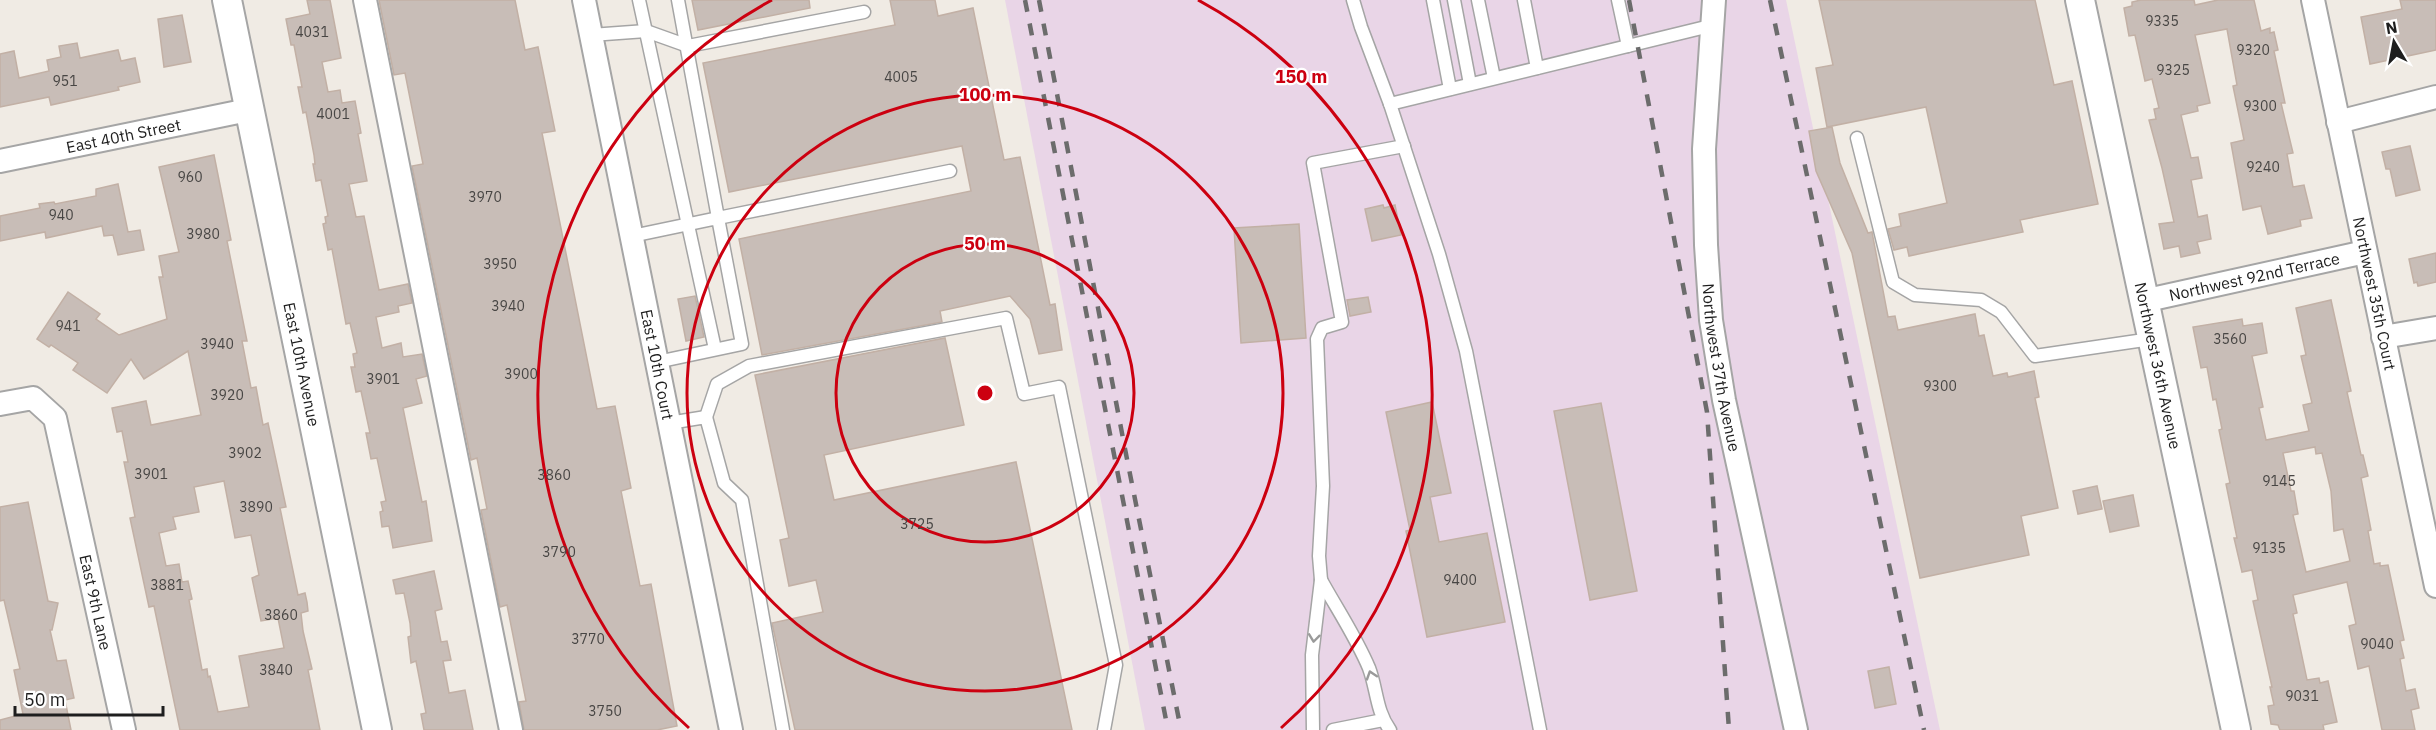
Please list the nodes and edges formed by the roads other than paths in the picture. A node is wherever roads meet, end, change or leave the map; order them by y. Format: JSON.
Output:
{"nodes":[{"id":1,"x":227,"y":0,"type":"edge"},
{"id":2,"x":364,"y":0,"type":"edge"},
{"id":3,"x":584,"y":0,"type":"edge"},
{"id":4,"x":639,"y":0,"type":"edge"},
{"id":5,"x":678,"y":0,"type":"edge"},
{"id":6,"x":1353,"y":0,"type":"edge"},
{"id":7,"x":1432,"y":0,"type":"edge"},
{"id":8,"x":1454,"y":0,"type":"edge"},
{"id":9,"x":1478,"y":0,"type":"edge"},
{"id":10,"x":1524,"y":0,"type":"edge"},
{"id":11,"x":1618,"y":0,"type":"edge"},
{"id":12,"x":1714,"y":0,"type":"edge"},
{"id":13,"x":2080,"y":0,"type":"edge"},
{"id":14,"x":2313,"y":0,"type":"edge"},
{"id":15,"x":864,"y":12,"type":"dead end"},
{"id":16,"x":1714,"y":25,"type":"junction"},
{"id":17,"x":646,"y":31,"type":"junction"},
{"id":18,"x":591,"y":35,"type":"junction"},
{"id":19,"x":688,"y":46,"type":"junction"},
{"id":20,"x":1628,"y":46,"type":"junction"},
{"id":21,"x":1537,"y":68,"type":"junction"},
{"id":22,"x":1494,"y":78,"type":"junction"},
{"id":23,"x":1470,"y":84,"type":"junction"},
{"id":24,"x":1450,"y":89,"type":"junction"},
{"id":25,"x":2436,"y":97,"type":"edge"},
{"id":26,"x":1390,"y":104,"type":"junction"},
{"id":27,"x":248,"y":110,"type":"junction"},
{"id":28,"x":2338,"y":122,"type":"junction"},
{"id":29,"x":1857,"y":138,"type":"dead end"},
{"id":30,"x":1404,"y":146,"type":"junction"},
{"id":31,"x":0,"y":161,"type":"edge"},
{"id":32,"x":950,"y":171,"type":"dead end"},
{"id":33,"x":718,"y":218,"type":"junction"},
{"id":34,"x":688,"y":224,"type":"junction"},
{"id":35,"x":632,"y":236,"type":"junction"},
{"id":36,"x":2365,"y":252,"type":"junction"},
{"id":37,"x":2143,"y":301,"type":"junction"},
{"id":38,"x":2436,"y":328,"type":"edge"},
{"id":39,"x":2383,"y":337,"type":"junction"},
{"id":40,"x":2151,"y":339,"type":"junction"},
{"id":41,"x":715,"y":349,"type":"junction"},
{"id":42,"x":657,"y":362,"type":"junction"},
{"id":43,"x":0,"y":404,"type":"edge"},
{"id":44,"x":706,"y":417,"type":"junction"},
{"id":45,"x":669,"y":423,"type":"junction"},
{"id":46,"x":1321,"y":580,"type":"junction"},
{"id":47,"x":2436,"y":586,"type":"edge"},
{"id":48,"x":1386,"y":725,"type":"edge"},
{"id":49,"x":124,"y":730,"type":"edge"},
{"id":50,"x":377,"y":730,"type":"edge"},
{"id":51,"x":511,"y":730,"type":"edge"},
{"id":52,"x":731,"y":730,"type":"edge"},
{"id":53,"x":783,"y":730,"type":"edge"},
{"id":54,"x":1104,"y":730,"type":"edge"},
{"id":55,"x":1313,"y":730,"type":"edge"},
{"id":56,"x":1334,"y":730,"type":"edge"},
{"id":57,"x":1540,"y":730,"type":"edge"},
{"id":58,"x":1796,"y":730,"type":"edge"},
{"id":59,"x":2236,"y":730,"type":"edge"}],
"edges":[{"from":1,"to":27,"type":"street","name":"East 10th Avenue"},
{"from":2,"to":51,"type":"street"},
{"from":3,"to":18,"type":"street","name":"East 10th Court"},
{"from":4,"to":17,"type":"lane"},
{"from":5,"to":19,"type":"lane"},
{"from":6,"to":26,"type":"lane"},
{"from":7,"to":24,"type":"lane"},
{"from":8,"to":23,"type":"lane"},
{"from":9,"to":22,"type":"lane"},
{"from":10,"to":21,"type":"lane"},
{"from":11,"to":20,"type":"lane"},
{"from":12,"to":16,"type":"street","name":"Northwest 37th Avenue"},
{"from":13,"to":37,"type":"street","name":"Northwest 36th Avenue"},
{"from":14,"to":28,"type":"street","name":"Northwest 35th Court"},
{"from":15,"to":19,"type":"lane"},
{"from":16,"to":20,"type":"lane"},
{"from":16,"to":58,"type":"street","name":"Northwest 37th Avenue"},
{"from":17,"to":18,"type":"lane"},
{"from":17,"to":19,"type":"lane"},
{"from":17,"to":34,"type":"lane"},
{"from":18,"to":35,"type":"street","name":"East 10th Court"},
{"from":19,"to":33,"type":"lane"},
{"from":20,"to":21,"type":"lane"},
{"from":21,"to":22,"type":"lane"},
{"from":22,"to":23,"type":"lane"},
{"from":23,"to":24,"type":"lane"},
{"from":24,"to":26,"type":"lane"},
{"from":25,"to":28,"type":"street"},
{"from":26,"to":30,"type":"lane"},
{"from":27,"to":31,"type":"street","name":"East 40th Street"},
{"from":27,"to":50,"type":"street","name":"East 10th Avenue"},
{"from":28,"to":36,"type":"street","name":"Northwest 35th Court"},
{"from":29,"to":40,"type":"lane"},
{"from":30,"to":46,"type":"lane"},
{"from":30,"to":57,"type":"lane"},
{"from":32,"to":33,"type":"lane"},
{"from":33,"to":34,"type":"lane"},
{"from":33,"to":41,"type":"lane"},
{"from":34,"to":35,"type":"lane"},
{"from":34,"to":41,"type":"lane"},
{"from":35,"to":42,"type":"street","name":"East 10th Court"},
{"from":36,"to":37,"type":"street","name":"Northwest 92nd Terrace"},
{"from":36,"to":39,"type":"street","name":"Northwest 35th Court"},
{"from":37,"to":40,"type":"street","name":"Northwest 36th Avenue"},
{"from":38,"to":39,"type":"street"},
{"from":39,"to":47,"type":"street","name":"Northwest 35th Court"},
{"from":40,"to":59,"type":"street","name":"Northwest 36th Avenue"},
{"from":41,"to":42,"type":"lane"},
{"from":42,"to":45,"type":"street","name":"East 10th Court"},
{"from":43,"to":49,"type":"street","name":"East 9th Lane"},
{"from":44,"to":45,"type":"lane"},
{"from":44,"to":53,"type":"lane"},
{"from":44,"to":54,"type":"lane"},
{"from":45,"to":52,"type":"street","name":"East 10th Court"},
{"from":48,"to":46,"type":"lane","one_way":true},
{"from":46,"to":55,"type":"lane","one_way":true},
{"from":48,"to":56,"type":"lane"}]}
